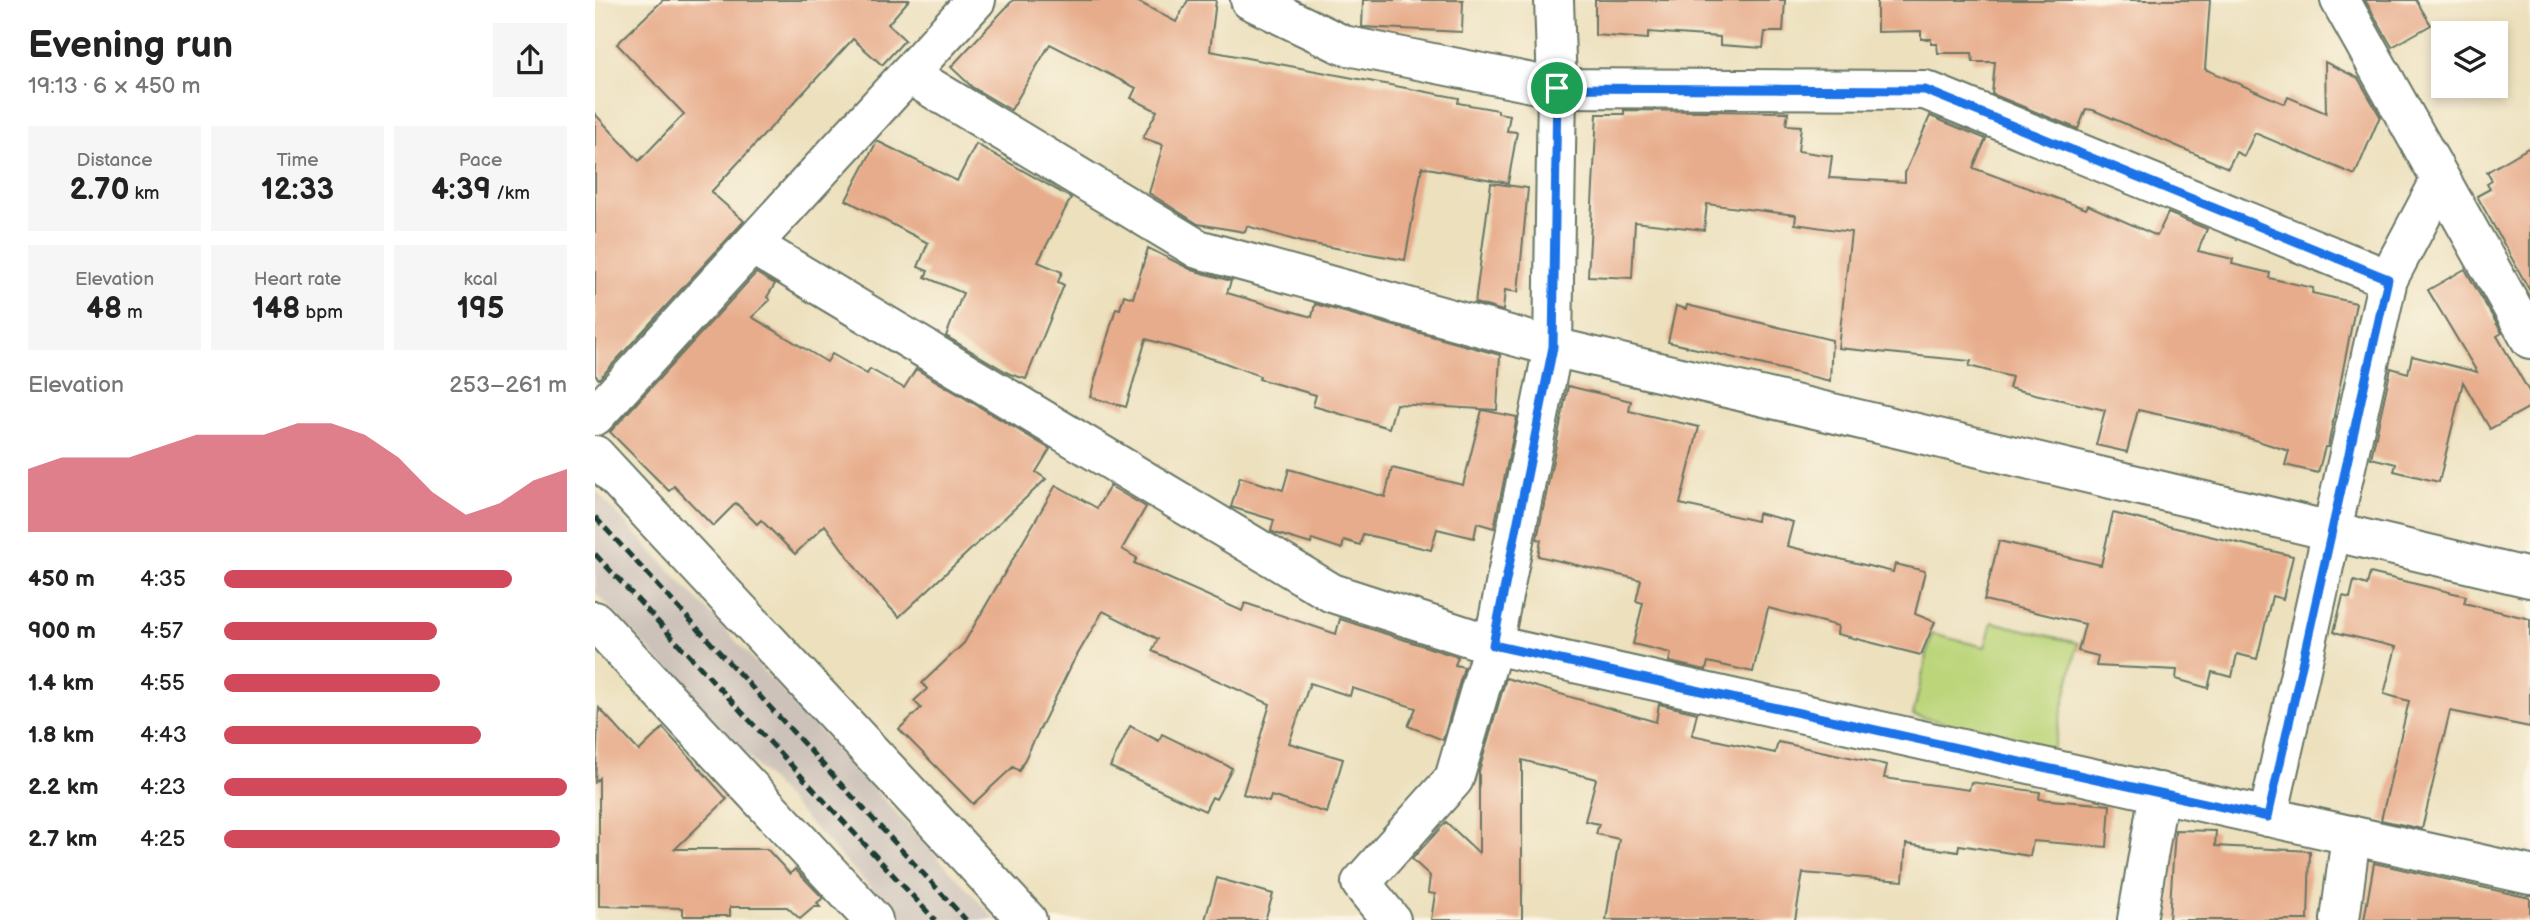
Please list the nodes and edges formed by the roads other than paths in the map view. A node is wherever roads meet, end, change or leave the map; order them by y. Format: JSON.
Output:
{"nodes":[{"id":1,"x":976,"y":0,"type":"edge"},
{"id":2,"x":1250,"y":0,"type":"edge"},
{"id":3,"x":1554,"y":0,"type":"edge"},
{"id":4,"x":2340,"y":0,"type":"edge"},
{"id":5,"x":910,"y":75,"type":"junction"},
{"id":6,"x":1557,"y":88,"type":"junction"},
{"id":7,"x":2440,"y":181,"type":"junction"},
{"id":8,"x":753,"y":245,"type":"junction"},
{"id":9,"x":2388,"y":279,"type":"junction"},
{"id":10,"x":2530,"y":339,"type":"edge"},
{"id":11,"x":1553,"y":347,"type":"junction"},
{"id":12,"x":595,"y":416,"type":"edge"},
{"id":13,"x":595,"y":455,"type":"edge"},
{"id":14,"x":2333,"y":532,"type":"junction"},
{"id":15,"x":2530,"y":579,"type":"edge"},
{"id":16,"x":595,"y":621,"type":"edge"},
{"id":17,"x":1493,"y":645,"type":"junction"},
{"id":18,"x":2159,"y":792,"type":"junction"},
{"id":19,"x":2268,"y":817,"type":"junction"},
{"id":20,"x":2351,"y":835,"type":"junction"},
{"id":21,"x":2530,"y":875,"type":"edge"},
{"id":22,"x":873,"y":920,"type":"edge"},
{"id":23,"x":1027,"y":920,"type":"edge"},
{"id":24,"x":1391,"y":920,"type":"edge"},
{"id":25,"x":2137,"y":920,"type":"edge"},
{"id":26,"x":2340,"y":920,"type":"edge"}],
"edges":[{"from":1,"to":5,"type":"street"},
{"from":2,"to":6,"type":"street"},
{"from":3,"to":6,"type":"street"},
{"from":4,"to":7,"type":"street"},
{"from":5,"to":8,"type":"street"},
{"from":5,"to":11,"type":"street"},
{"from":6,"to":9,"type":"street"},
{"from":6,"to":11,"type":"street"},
{"from":7,"to":9,"type":"street"},
{"from":7,"to":10,"type":"street"},
{"from":8,"to":12,"type":"street"},
{"from":8,"to":17,"type":"street"},
{"from":9,"to":14,"type":"street"},
{"from":11,"to":14,"type":"street"},
{"from":11,"to":17,"type":"street"},
{"from":13,"to":23,"type":"street"},
{"from":14,"to":15,"type":"street"},
{"from":14,"to":19,"type":"street"},
{"from":16,"to":22,"type":"street"},
{"from":17,"to":18,"type":"street"},
{"from":17,"to":24,"type":"street"},
{"from":18,"to":19,"type":"street"},
{"from":18,"to":25,"type":"street"},
{"from":19,"to":20,"type":"street"},
{"from":20,"to":21,"type":"street"},
{"from":20,"to":26,"type":"street"}]}
